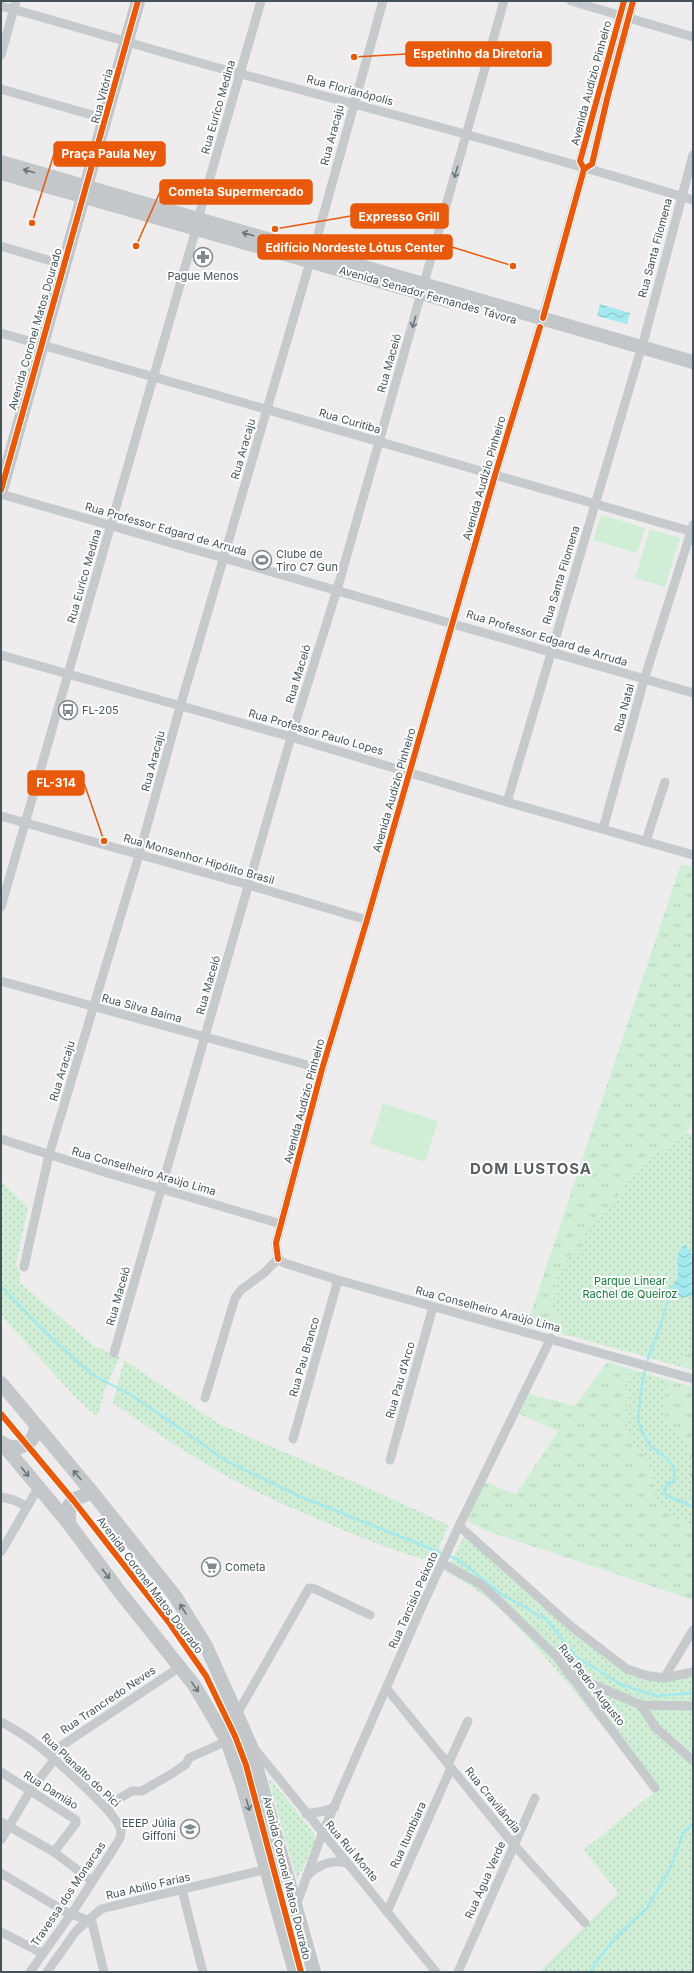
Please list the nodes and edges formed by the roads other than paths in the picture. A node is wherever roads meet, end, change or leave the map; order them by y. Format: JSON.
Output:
{"nodes":[{"id":1,"x":138,"y":1,"type":"edge"},
{"id":2,"x":261,"y":1,"type":"edge"},
{"id":3,"x":383,"y":1,"type":"edge"},
{"id":4,"x":504,"y":1,"type":"edge"},
{"id":5,"x":571,"y":1,"type":"edge"},
{"id":6,"x":624,"y":1,"type":"edge"},
{"id":7,"x":633,"y":1,"type":"edge"},
{"id":8,"x":15,"y":5,"type":"edge"},
{"id":9,"x":1,"y":6,"type":"edge"},
{"id":10,"x":624,"y":17,"type":"junction"},
{"id":11,"x":693,"y":37,"type":"edge"},
{"id":12,"x":127,"y":42,"type":"junction"},
{"id":13,"x":1,"y":55,"type":"edge"},
{"id":14,"x":240,"y":74,"type":"junction"},
{"id":15,"x":1,"y":89,"type":"edge"},
{"id":16,"x":353,"y":103,"type":"junction"},
{"id":17,"x":106,"y":119,"type":"junction"},
{"id":18,"x":466,"y":134,"type":"junction"},
{"id":19,"x":693,"y":155,"type":"edge"},
{"id":20,"x":1,"y":162,"type":"edge"},
{"id":21,"x":584,"y":169,"type":"junction"},
{"id":22,"x":1,"y":173,"type":"edge"},
{"id":23,"x":84,"y":192,"type":"junction"},
{"id":24,"x":681,"y":197,"type":"junction"},
{"id":25,"x":693,"y":200,"type":"edge"},
{"id":26,"x":197,"y":224,"type":"junction"},
{"id":27,"x":1,"y":246,"type":"edge"},
{"id":28,"x":311,"y":257,"type":"junction"},
{"id":29,"x":64,"y":265,"type":"junction"},
{"id":30,"x":423,"y":289,"type":"junction"},
{"id":31,"x":541,"y":323,"type":"junction"},
{"id":32,"x":1,"y":333,"type":"edge"},
{"id":33,"x":41,"y":344,"type":"junction"},
{"id":34,"x":641,"y":352,"type":"junction"},
{"id":35,"x":693,"y":362,"type":"edge"},
{"id":36,"x":693,"y":371,"type":"edge"},
{"id":37,"x":154,"y":377,"type":"junction"},
{"id":38,"x":266,"y":409,"type":"junction"},
{"id":39,"x":379,"y":441,"type":"junction"},
{"id":40,"x":495,"y":475,"type":"junction"},
{"id":41,"x":1,"y":490,"type":"edge"},
{"id":42,"x":1,"y":494,"type":"edge"},
{"id":43,"x":596,"y":504,"type":"junction"},
{"id":44,"x":112,"y":526,"type":"junction"},
{"id":45,"x":692,"y":529,"type":"edge"},
{"id":46,"x":224,"y":559,"type":"junction"},
{"id":47,"x":337,"y":590,"type":"junction"},
{"id":48,"x":453,"y":623,"type":"junction"},
{"id":49,"x":550,"y":652,"type":"junction"},
{"id":50,"x":1,"y":655,"type":"edge"},
{"id":51,"x":68,"y":675,"type":"junction"},
{"id":52,"x":644,"y":680,"type":"junction"},
{"id":53,"x":693,"y":693,"type":"edge"},
{"id":54,"x":180,"y":707,"type":"junction"},
{"id":55,"x":291,"y":737,"type":"junction"},
{"id":56,"x":410,"y":772,"type":"junction"},
{"id":57,"x":665,"y":782,"type":"dead end"},
{"id":58,"x":507,"y":802,"type":"junction"},
{"id":59,"x":1,"y":816,"type":"edge"},
{"id":60,"x":26,"y":823,"type":"junction"},
{"id":61,"x":603,"y":829,"type":"junction"},
{"id":62,"x":646,"y":841,"type":"junction"},
{"id":63,"x":139,"y":855,"type":"junction"},
{"id":64,"x":693,"y":855,"type":"edge"},
{"id":65,"x":249,"y":885,"type":"junction"},
{"id":66,"x":1,"y":907,"type":"edge"},
{"id":67,"x":367,"y":920,"type":"junction"},
{"id":68,"x":1,"y":981,"type":"edge"},
{"id":69,"x":94,"y":1007,"type":"junction"},
{"id":70,"x":206,"y":1037,"type":"junction"},
{"id":71,"x":322,"y":1069,"type":"junction"},
{"id":72,"x":1,"y":1139,"type":"edge"},
{"id":73,"x":48,"y":1155,"type":"junction"},
{"id":74,"x":162,"y":1189,"type":"junction"},
{"id":75,"x":281,"y":1224,"type":"junction"},
{"id":76,"x":278,"y":1259,"type":"junction"},
{"id":77,"x":24,"y":1267,"type":"dead end"},
{"id":78,"x":338,"y":1280,"type":"junction"},
{"id":79,"x":433,"y":1307,"type":"junction"},
{"id":80,"x":551,"y":1338,"type":"junction"},
{"id":81,"x":114,"y":1353,"type":"dead end"},
{"id":82,"x":693,"y":1379,"type":"edge"},
{"id":83,"x":1,"y":1383,"type":"edge"},
{"id":84,"x":205,"y":1398,"type":"dead end"},
{"id":85,"x":36,"y":1427,"type":"junction"},
{"id":86,"x":293,"y":1440,"type":"dead end"},
{"id":87,"x":2,"y":1443,"type":"edge"},
{"id":88,"x":390,"y":1460,"type":"dead end"},
{"id":89,"x":38,"y":1488,"type":"junction"},
{"id":90,"x":92,"y":1492,"type":"junction"},
{"id":91,"x":1,"y":1497,"type":"edge"},
{"id":92,"x":26,"y":1506,"type":"junction"},
{"id":93,"x":69,"y":1524,"type":"junction"},
{"id":94,"x":459,"y":1526,"type":"junction"},
{"id":95,"x":1,"y":1552,"type":"edge"},
{"id":96,"x":442,"y":1563,"type":"junction"},
{"id":97,"x":370,"y":1615,"type":"dead end"},
{"id":98,"x":693,"y":1630,"type":"edge"},
{"id":99,"x":180,"y":1667,"type":"junction"},
{"id":100,"x":693,"y":1672,"type":"edge"},
{"id":101,"x":570,"y":1674,"type":"junction"},
{"id":102,"x":664,"y":1678,"type":"junction"},
{"id":103,"x":387,"y":1689,"type":"junction"},
{"id":104,"x":641,"y":1705,"type":"junction"},
{"id":105,"x":693,"y":1706,"type":"edge"},
{"id":106,"x":237,"y":1714,"type":"junction"},
{"id":107,"x":468,"y":1721,"type":"dead end"},
{"id":108,"x":1,"y":1722,"type":"edge"},
{"id":109,"x":227,"y":1741,"type":"junction"},
{"id":110,"x":250,"y":1744,"type":"junction"},
{"id":111,"x":52,"y":1757,"type":"junction"},
{"id":112,"x":693,"y":1761,"type":"edge"},
{"id":113,"x":450,"y":1766,"type":"junction"},
{"id":114,"x":1,"y":1772,"type":"edge"},
{"id":115,"x":655,"y":1788,"type":"dead end"},
{"id":116,"x":30,"y":1791,"type":"junction"},
{"id":117,"x":535,"y":1798,"type":"dead end"},
{"id":118,"x":335,"y":1807,"type":"junction"},
{"id":119,"x":108,"y":1809,"type":"junction"},
{"id":120,"x":306,"y":1814,"type":"junction"},
{"id":121,"x":5,"y":1824,"type":"edge"},
{"id":122,"x":120,"y":1827,"type":"joint"},
{"id":123,"x":322,"y":1834,"type":"junction"},
{"id":124,"x":1,"y":1840,"type":"edge"},
{"id":125,"x":514,"y":1845,"type":"junction"},
{"id":126,"x":54,"y":1852,"type":"junction"},
{"id":127,"x":346,"y":1862,"type":"junction"},
{"id":128,"x":267,"y":1869,"type":"junction"},
{"id":129,"x":1,"y":1873,"type":"edge"},
{"id":130,"x":307,"y":1876,"type":"junction"},
{"id":131,"x":92,"y":1881,"type":"junction"},
{"id":132,"x":182,"y":1890,"type":"junction"},
{"id":133,"x":296,"y":1906,"type":"junction"},
{"id":134,"x":387,"y":1912,"type":"junction"},
{"id":135,"x":72,"y":1913,"type":"junction"},
{"id":136,"x":88,"y":1920,"type":"junction"},
{"id":137,"x":585,"y":1923,"type":"dead end"},
{"id":138,"x":1,"y":1932,"type":"edge"},
{"id":139,"x":42,"y":1953,"type":"junction"},
{"id":140,"x":30,"y":1972,"type":"edge"},
{"id":141,"x":47,"y":1972,"type":"edge"},
{"id":142,"x":104,"y":1972,"type":"edge"},
{"id":143,"x":203,"y":1972,"type":"edge"},
{"id":144,"x":294,"y":1972,"type":"edge"},
{"id":145,"x":314,"y":1972,"type":"edge"},
{"id":146,"x":436,"y":1972,"type":"edge"},
{"id":147,"x":458,"y":1972,"type":"edge"}],
"edges":[{"from":1,"to":12,"type":"main road","name":"Rua Vitória"},
{"from":2,"to":14,"type":"street","name":"Rua Euríco Medina"},
{"from":3,"to":16,"type":"street","name":"Rua Aracaju"},
{"from":4,"to":18,"type":"street","name":"Rua Maceió"},
{"from":5,"to":10,"type":"street"},
{"from":6,"to":10,"type":"street","name":"Avenida Audízio Pinheiro"},
{"from":7,"to":10,"type":"street","name":"Avenida Audízio Pinheiro"},
{"from":8,"to":9,"type":"street","name":"Rua Florianópolis"},
{"from":8,"to":12,"type":"street","name":"Rua Florianópolis"},
{"from":8,"to":13,"type":"street"},
{"from":10,"to":11,"type":"street"},
{"from":10,"to":21,"type":"street","name":"Avenida Audízio Pinheiro"},
{"from":12,"to":14,"type":"street","name":"Rua Florianópolis"},
{"from":12,"to":17,"type":"main road","name":"Rua Vitória"},
{"from":14,"to":16,"type":"street","name":"Rua Florianópolis"},
{"from":14,"to":26,"type":"street","name":"Rua Euríco Medina"},
{"from":15,"to":17,"type":"street"},
{"from":16,"to":18,"type":"street","name":"Rua Florianópolis"},
{"from":16,"to":28,"type":"street","name":"Rua Aracaju"},
{"from":17,"to":23,"type":"main road","name":"Rua Vitória"},
{"from":18,"to":21,"type":"street","name":"Rua Florianópolis"},
{"from":18,"to":30,"type":"street","name":"Rua Maceió","one_way":true},
{"from":19,"to":24,"type":"street","name":"Rua Santa Filomena"},
{"from":23,"to":20,"type":"main road","name":"Avenida Senador Fernandes Távora","one_way":true},
{"from":21,"to":24,"type":"street","name":"Rua Florianópolis"},
{"from":21,"to":31,"type":"street","name":"Avenida Audízio Pinheiro"},
{"from":22,"to":23,"type":"main road","name":"Avenida Senador Fernandes Távora"},
{"from":23,"to":26,"type":"main road","name":"Avenida Senador Fernandes Távora"},
{"from":23,"to":29,"type":"main road","name":"Avenida Coronel Matos Dourado"},
{"from":24,"to":25,"type":"street","name":"Rua Florianópolis"},
{"from":24,"to":34,"type":"street","name":"Rua Santa Filomena"},
{"from":26,"to":28,"type":"main road","name":"Avenida Senador Fernandes Távora"},
{"from":26,"to":37,"type":"street","name":"Rua Euríco Medina"},
{"from":27,"to":29,"type":"street"},
{"from":28,"to":30,"type":"main road","name":"Avenida Senador Fernandes Távora"},
{"from":28,"to":38,"type":"street","name":"Rua Aracaju"},
{"from":29,"to":33,"type":"main road","name":"Avenida Coronel Matos Dourado"},
{"from":30,"to":31,"type":"main road","name":"Avenida Senador Fernandes Távora"},
{"from":30,"to":39,"type":"street","name":"Rua Maceió","one_way":true},
{"from":31,"to":34,"type":"main road","name":"Avenida Senador Fernandes Távora"},
{"from":31,"to":40,"type":"street","name":"Avenida Audízio Pinheiro"},
{"from":32,"to":33,"type":"street","name":"Rua Curitiba"},
{"from":33,"to":37,"type":"street","name":"Rua Curitiba"},
{"from":33,"to":41,"type":"main road","name":"Avenida Coronel Matos Dourado"},
{"from":34,"to":35,"type":"main road","name":"Avenida Senador Fernandes Távora"},
{"from":34,"to":36,"type":"main road","name":"Avenida Senador Fernandes Távora"},
{"from":34,"to":43,"type":"street","name":"Rua Santa Filomena"},
{"from":37,"to":38,"type":"street","name":"Rua Curitiba"},
{"from":37,"to":44,"type":"street","name":"Rua Euríco Medina"},
{"from":38,"to":39,"type":"street","name":"Rua Curitiba"},
{"from":38,"to":46,"type":"street","name":"Rua Aracaju"},
{"from":39,"to":40,"type":"street","name":"Rua Curitiba"},
{"from":39,"to":47,"type":"street","name":"Rua Maceió"},
{"from":40,"to":43,"type":"street","name":"Rua Curitiba"},
{"from":40,"to":48,"type":"street","name":"Avenida Audízio Pinheiro"},
{"from":42,"to":44,"type":"street","name":"Rua Professor Edgard de Arruda"},
{"from":43,"to":45,"type":"street","name":"Rua Curitiba"},
{"from":43,"to":49,"type":"street","name":"Rua Santa Filomena"},
{"from":44,"to":46,"type":"street","name":"Rua Professor Edgard de Arruda"},
{"from":44,"to":51,"type":"street","name":"Rua Euríco Medina"},
{"from":45,"to":52,"type":"street","name":"Rua Natal"},
{"from":46,"to":47,"type":"street","name":"Rua Professor Edgard de Arruda"},
{"from":46,"to":54,"type":"street","name":"Rua Aracaju"},
{"from":47,"to":48,"type":"street","name":"Rua Professor Edgard de Arruda"},
{"from":47,"to":55,"type":"street","name":"Rua Maceió"},
{"from":48,"to":49,"type":"street","name":"Rua Professor Edgard de Arruda"},
{"from":48,"to":56,"type":"street","name":"Avenida Audízio Pinheiro"},
{"from":49,"to":52,"type":"street","name":"Rua Professor Edgard de Arruda"},
{"from":49,"to":58,"type":"street","name":"Rua Santa Filomena"},
{"from":50,"to":51,"type":"street","name":"Rua Professor Paulo Lopes"},
{"from":51,"to":54,"type":"street","name":"Rua Professor Paulo Lopes"},
{"from":51,"to":60,"type":"street","name":"Rua Euríco Medina"},
{"from":52,"to":53,"type":"street","name":"Rua Professor Edgard de Arruda"},
{"from":52,"to":61,"type":"street","name":"Rua Natal"},
{"from":54,"to":55,"type":"street","name":"Rua Professor Paulo Lopes"},
{"from":54,"to":63,"type":"street","name":"Rua Aracaju"},
{"from":55,"to":56,"type":"street","name":"Rua Professor Paulo Lopes"},
{"from":55,"to":65,"type":"street","name":"Rua Maceió"},
{"from":56,"to":58,"type":"street","name":"Rua Professor Paulo Lopes"},
{"from":56,"to":67,"type":"street","name":"Avenida Audízio Pinheiro"},
{"from":57,"to":62,"type":"street"},
{"from":58,"to":61,"type":"street","name":"Rua Professor Paulo Lopes"},
{"from":59,"to":60,"type":"street","name":"Rua Monsenhor Hipólito Brasil"},
{"from":60,"to":63,"type":"street","name":"Rua Monsenhor Hipólito Brasil"},
{"from":60,"to":66,"type":"street","name":"Rua Euríco Medina"},
{"from":61,"to":62,"type":"street","name":"Rua Professor Paulo Lopes"},
{"from":62,"to":64,"type":"street","name":"Rua Professor Paulo Lopes"},
{"from":63,"to":65,"type":"street","name":"Rua Monsenhor Hipólito Brasil"},
{"from":63,"to":69,"type":"street","name":"Rua Aracaju"},
{"from":65,"to":67,"type":"street","name":"Rua Monsenhor Hipólito Brasil"},
{"from":65,"to":70,"type":"street","name":"Rua Maceió"},
{"from":67,"to":71,"type":"street","name":"Avenida Audízio Pinheiro"},
{"from":68,"to":69,"type":"street","name":"Rua Silva Baima"},
{"from":69,"to":70,"type":"street","name":"Rua Silva Baima"},
{"from":69,"to":73,"type":"street","name":"Rua Aracaju"},
{"from":70,"to":71,"type":"street","name":"Rua Silva Baima"},
{"from":70,"to":74,"type":"street","name":"Rua Maceió"},
{"from":71,"to":75,"type":"street","name":"Avenida Audízio Pinheiro"},
{"from":72,"to":73,"type":"street","name":"Rua Conselheiro Araújo Lima"},
{"from":73,"to":74,"type":"street","name":"Rua Conselheiro Araújo Lima"},
{"from":73,"to":77,"type":"street","name":"Rua Aracaju"},
{"from":74,"to":75,"type":"street","name":"Rua Conselheiro Araújo Lima"},
{"from":74,"to":81,"type":"street","name":"Rua Maceió"},
{"from":75,"to":76,"type":"street","name":"Avenida Audízio Pinheiro"},
{"from":76,"to":78,"type":"street","name":"Rua Conselheiro Araújo Lima"},
{"from":76,"to":84,"type":"street"},
{"from":78,"to":79,"type":"street","name":"Rua Conselheiro Araújo Lima"},
{"from":78,"to":86,"type":"street","name":"Rua Pau Branco"},
{"from":79,"to":80,"type":"street","name":"Rua Conselheiro Araújo Lima"},
{"from":79,"to":88,"type":"street","name":"Rua Pau d'Arco"},
{"from":80,"to":82,"type":"street","name":"Rua Conselheiro Araújo Lima"},
{"from":80,"to":94,"type":"street","name":"Rua Tarcísio Peixoto"},
{"from":83,"to":85,"type":"main road","name":"Avenida Coronel Matos Dourado"},
{"from":85,"to":87,"type":"main road"},
{"from":90,"to":85,"type":"main road","name":"Avenida Coronel Matos Dourado","one_way":true},
{"from":87,"to":89,"type":"main road","name":"Avenida Coronel Matos Dourado","one_way":true},
{"from":89,"to":92,"type":"street"},
{"from":89,"to":93,"type":"main road","name":"Avenida Coronel Matos Dourado"},
{"from":90,"to":93,"type":"main road"},
{"from":106,"to":90,"type":"main road","name":"Avenida Coronel Matos Dourado","one_way":true},
{"from":91,"to":92,"type":"street"},
{"from":92,"to":95,"type":"street"},
{"from":93,"to":99,"type":"main road","name":"Avenida Coronel Matos Dourado","one_way":true},
{"from":94,"to":96,"type":"street","name":"Rua Tarcísio Peixoto"},
{"from":94,"to":102,"type":"street","name":"Rua Pedro Augusto"},
{"from":96,"to":101,"type":"street","name":"Rua Pedro Augusto"},
{"from":96,"to":103,"type":"street","name":"Rua Tarcísio Peixoto"},
{"from":97,"to":106,"type":"street"},
{"from":98,"to":102,"type":"street"},
{"from":99,"to":109,"type":"main road","name":"Avenida Coronel Matos Dourado","one_way":true},
{"from":99,"to":111,"type":"street","name":"Rua Trancredo Neves"},
{"from":100,"to":102,"type":"street","name":"Rua Pedro Augusto"},
{"from":101,"to":104,"type":"street"},
{"from":101,"to":115,"type":"street","name":"Rua Pedro Augusto"},
{"from":103,"to":113,"type":"street","name":"Rua Cravilândia"},
{"from":103,"to":118,"type":"street","name":"Rua Tarcísio Peixoto"},
{"from":104,"to":105,"type":"street"},
{"from":104,"to":112,"type":"street"},
{"from":106,"to":110,"type":"main road","name":"Avenida Coronel Matos Dourado"},
{"from":107,"to":113,"type":"street","name":"Rua Itumbiara"},
{"from":108,"to":111,"type":"street","name":"Rua Planalto do Pici"},
{"from":109,"to":119,"type":"street"},
{"from":109,"to":128,"type":"main road","name":"Avenida Coronel Matos Dourado","one_way":true},
{"from":110,"to":120,"type":"street","name":"Rua Rui Monte"},
{"from":110,"to":133,"type":"main road","name":"Avenida Coronel Matos Dourado"},
{"from":111,"to":116,"type":"street","name":"Rua Trancredo Neves"},
{"from":111,"to":119,"type":"street","name":"Rua Planalto do Pici"},
{"from":113,"to":125,"type":"street","name":"Rua Cravilândia"},
{"from":113,"to":134,"type":"street","name":"Rua Itumbiara"},
{"from":114,"to":116,"type":"street","name":"Rua Damião"},
{"from":116,"to":121,"type":"street","name":"Rua Trancredo Neves"},
{"from":116,"to":126,"type":"street","name":"Rua Damião"},
{"from":117,"to":125,"type":"street","name":"Rua Água Verde"},
{"from":118,"to":120,"type":"street"},
{"from":118,"to":123,"type":"street","name":"Rua Tarcísio Peixoto"},
{"from":119,"to":122,"type":"street","name":"Rua Planalto do Pici"},
{"from":120,"to":123,"type":"street","name":"Rua Rui Monte"},
{"from":121,"to":124,"type":"street","name":"Rua Trancredo Neves"},
{"from":121,"to":126,"type":"street"},
{"from":122,"to":131,"type":"street","name":"Travessa dos Monarcas"},
{"from":123,"to":127,"type":"street","name":"Rua Rui Monte"},
{"from":123,"to":130,"type":"street","name":"Rua Tarcísio Peixoto"},
{"from":125,"to":137,"type":"street","name":"Rua Cravilândia"},
{"from":125,"to":147,"type":"street","name":"Rua Água Verde"},
{"from":126,"to":131,"type":"street"},
{"from":127,"to":130,"type":"street"},
{"from":127,"to":134,"type":"street","name":"Rua Rui Monte"},
{"from":128,"to":132,"type":"street","name":"Rua Abílio Farias"},
{"from":128,"to":144,"type":"main road","name":"Avenida Coronel Matos Dourado"},
{"from":129,"to":135,"type":"street"},
{"from":130,"to":133,"type":"street","name":"Rua Tarcísio Peixoto"},
{"from":131,"to":135,"type":"street","name":"Travessa dos Monarcas"},
{"from":132,"to":136,"type":"street","name":"Rua Abílio Farias"},
{"from":132,"to":143,"type":"street"},
{"from":133,"to":145,"type":"main road","name":"Avenida Coronel Matos Dourado"},
{"from":134,"to":146,"type":"street","name":"Rua Rui Monte"},
{"from":135,"to":136,"type":"street"},
{"from":135,"to":139,"type":"street","name":"Travessa dos Monarcas"},
{"from":136,"to":141,"type":"street","name":"Rua Abílio Farias"},
{"from":136,"to":142,"type":"street"},
{"from":138,"to":139,"type":"street"},
{"from":139,"to":140,"type":"street","name":"Travessa dos Monarcas"}]}
